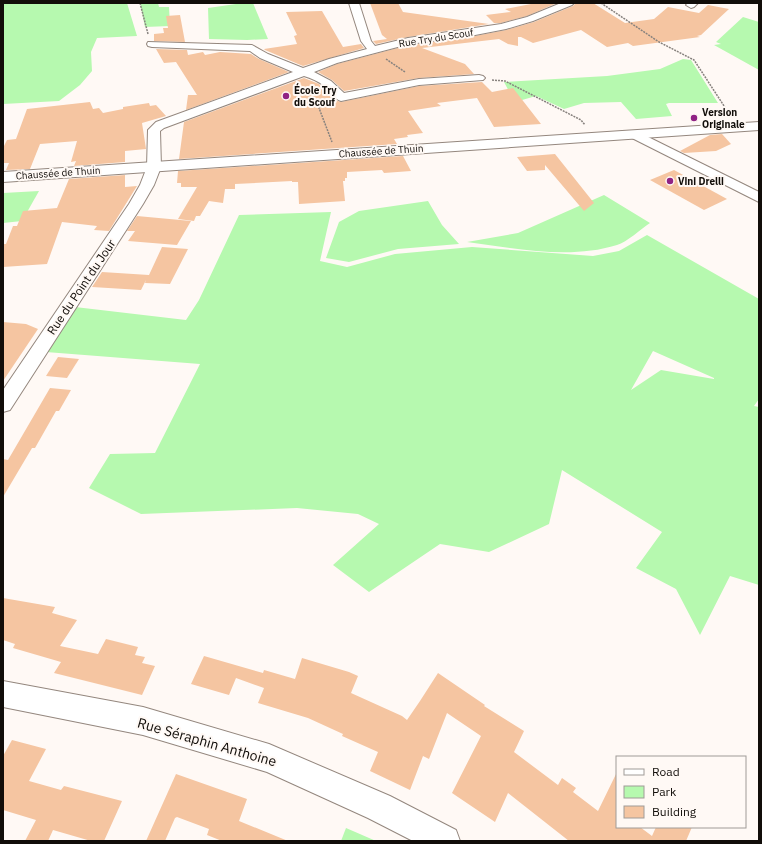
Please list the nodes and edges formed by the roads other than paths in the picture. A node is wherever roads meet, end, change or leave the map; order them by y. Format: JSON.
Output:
{"nodes":[{"id":1,"x":354,"y":3,"type":"edge"},
{"id":2,"x":569,"y":3,"type":"edge"},
{"id":3,"x":152,"y":44,"type":"road end"},
{"id":4,"x":372,"y":49,"type":"junction"},
{"id":5,"x":303,"y":72,"type":"junction"},
{"id":6,"x":479,"y":78,"type":"road end"},
{"id":7,"x":759,"y":126,"type":"edge"},
{"id":8,"x":636,"y":134,"type":"junction"},
{"id":9,"x":154,"y":166,"type":"junction"},
{"id":10,"x":3,"y":177,"type":"edge"},
{"id":11,"x":759,"y":198,"type":"edge"},
{"id":12,"x":3,"y":405,"type":"edge"},
{"id":13,"x":3,"y":694,"type":"edge"},
{"id":14,"x":445,"y":841,"type":"edge"}],
"edges":[{"from":1,"to":4,"type":"street"},
{"from":2,"to":4,"type":"street","name":"Rue Try du Scouf"},
{"from":3,"to":5,"type":"street"},
{"from":4,"to":5,"type":"street","name":"Rue Try du Scouf"},
{"from":5,"to":6,"type":"street"},
{"from":5,"to":9,"type":"street","name":"Rue Try du Scouf"},
{"from":7,"to":8,"type":"main road","name":"Chaussée de Thuin"},
{"from":8,"to":9,"type":"main road","name":"Chaussée de Thuin"},
{"from":8,"to":11,"type":"street"},
{"from":9,"to":10,"type":"main road","name":"Chaussée de Thuin"},
{"from":9,"to":12,"type":"street","name":"Rue du Point du Jour"},
{"from":13,"to":14,"type":"street","name":"Rue Séraphin Anthoine"}]}
